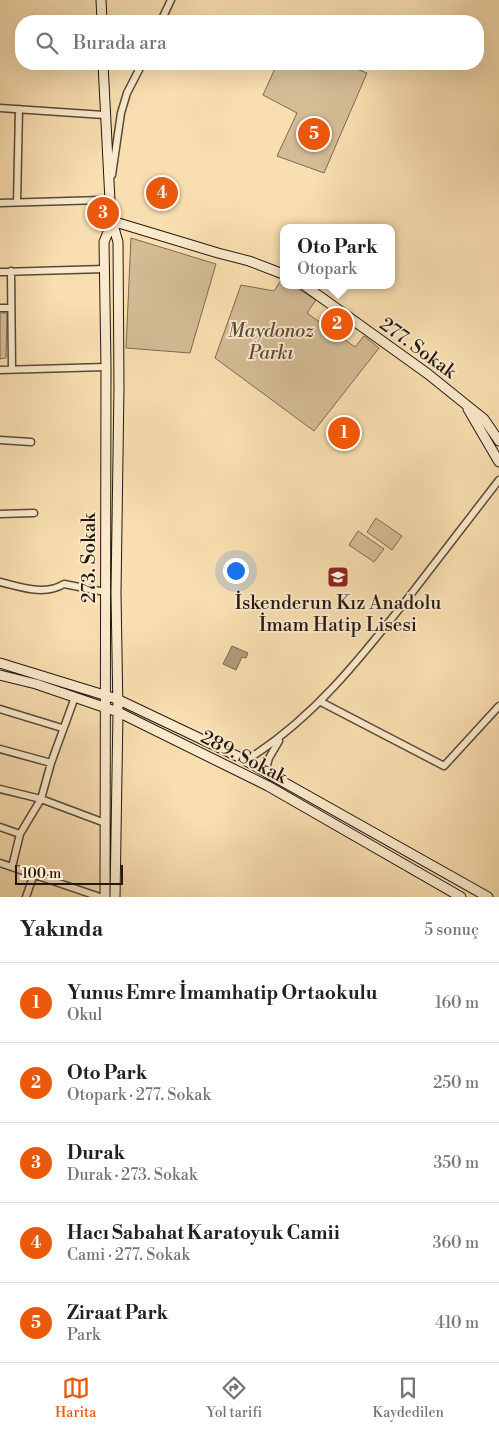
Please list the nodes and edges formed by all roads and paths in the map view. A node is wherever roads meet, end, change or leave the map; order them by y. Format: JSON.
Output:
{"nodes":[{"id":1,"x":101,"y":0,"type":"edge"},
{"id":2,"x":171,"y":0,"type":"edge"},
{"id":3,"x":102,"y":15,"type":"edge"},
{"id":4,"x":164,"y":15,"type":"edge"},
{"id":5,"x":103,"y":70,"type":"edge"},
{"id":6,"x":139,"y":70,"type":"edge"},
{"id":7,"x":0,"y":108,"type":"edge"},
{"id":8,"x":19,"y":109,"type":"junction"},
{"id":9,"x":104,"y":115,"type":"junction"},
{"id":10,"x":110,"y":197,"type":"junction"},
{"id":11,"x":18,"y":202,"type":"junction"},
{"id":12,"x":0,"y":203,"type":"edge"},
{"id":13,"x":112,"y":221,"type":"junction"},
{"id":14,"x":105,"y":269,"type":"junction"},
{"id":15,"x":11,"y":271,"type":"junction"},
{"id":16,"x":0,"y":272,"type":"edge"},
{"id":17,"x":280,"y":273,"type":"edge"},
{"id":18,"x":310,"y":289,"type":"edge"},
{"id":19,"x":0,"y":308,"type":"edge"},
{"id":20,"x":11,"y":308,"type":"junction"},
{"id":21,"x":106,"y":367,"type":"junction"},
{"id":22,"x":12,"y":369,"type":"junction"},
{"id":23,"x":0,"y":370,"type":"edge"},
{"id":24,"x":464,"y":402,"type":"junction"},
{"id":25,"x":0,"y":440,"type":"edge"},
{"id":26,"x":499,"y":441,"type":"edge"},
{"id":27,"x":31,"y":442,"type":"dead end"},
{"id":28,"x":499,"y":462,"type":"edge"},
{"id":29,"x":499,"y":480,"type":"edge"},
{"id":30,"x":34,"y":513,"type":"dead end"},
{"id":31,"x":0,"y":514,"type":"edge"},
{"id":32,"x":0,"y":582,"type":"edge"},
{"id":33,"x":105,"y":592,"type":"junction"},
{"id":34,"x":0,"y":663,"type":"edge"},
{"id":35,"x":0,"y":675,"type":"edge"},
{"id":36,"x":104,"y":695,"type":"junction"},
{"id":37,"x":75,"y":697,"type":"junction"},
{"id":38,"x":117,"y":699,"type":"junction"},
{"id":39,"x":321,"y":702,"type":"junction"},
{"id":40,"x":499,"y":706,"type":"edge"},
{"id":41,"x":105,"y":708,"type":"junction"},
{"id":42,"x":0,"y":709,"type":"edge"},
{"id":43,"x":118,"y":712,"type":"junction"},
{"id":44,"x":62,"y":728,"type":"junction"},
{"id":45,"x":281,"y":737,"type":"junction"},
{"id":46,"x":0,"y":749,"type":"edge"},
{"id":47,"x":245,"y":761,"type":"junction"},
{"id":48,"x":51,"y":763,"type":"junction"},
{"id":49,"x":265,"y":772,"type":"junction"},
{"id":50,"x":0,"y":789,"type":"edge"},
{"id":51,"x":41,"y":800,"type":"junction"},
{"id":52,"x":335,"y":811,"type":"junction"},
{"id":53,"x":348,"y":818,"type":"junction"},
{"id":54,"x":329,"y":821,"type":"junction"},
{"id":55,"x":105,"y":823,"type":"junction"},
{"id":56,"x":0,"y":827,"type":"edge"},
{"id":57,"x":340,"y":828,"type":"junction"},
{"id":58,"x":20,"y":834,"type":"junction"},
{"id":59,"x":0,"y":863,"type":"edge"},
{"id":60,"x":12,"y":866,"type":"junction"},
{"id":61,"x":34,"y":874,"type":"junction"},
{"id":62,"x":26,"y":897,"type":"edge"},
{"id":63,"x":100,"y":897,"type":"edge"},
{"id":64,"x":105,"y":897,"type":"edge"},
{"id":65,"x":115,"y":897,"type":"edge"},
{"id":66,"x":461,"y":897,"type":"edge"},
{"id":67,"x":488,"y":897,"type":"edge"}],
"edges":[{"from":1,"to":3,"type":"street"},
{"from":2,"to":4,"type":"street"},
{"from":5,"to":9,"type":"street","name":"273. Sokak"},
{"from":6,"to":10,"type":"street","name":"273. Sokak"},
{"from":7,"to":8,"type":"street"},
{"from":8,"to":9,"type":"street"},
{"from":8,"to":11,"type":"street"},
{"from":9,"to":10,"type":"street","name":"273. Sokak"},
{"from":10,"to":11,"type":"street"},
{"from":10,"to":13,"type":"street","name":"273. Sokak"},
{"from":11,"to":12,"type":"street"},
{"from":13,"to":14,"type":"street","name":"273. Sokak"},
{"from":13,"to":17,"type":"street"},
{"from":13,"to":38,"type":"street","name":"273. Sokak"},
{"from":14,"to":15,"type":"street"},
{"from":14,"to":21,"type":"street","name":"273. Sokak"},
{"from":15,"to":16,"type":"street"},
{"from":15,"to":20,"type":"street"},
{"from":18,"to":24,"type":"street","name":"277. Sokak"},
{"from":19,"to":20,"type":"street"},
{"from":20,"to":22,"type":"street"},
{"from":21,"to":22,"type":"street"},
{"from":21,"to":33,"type":"street","name":"273. Sokak"},
{"from":22,"to":23,"type":"street"},
{"from":24,"to":26,"type":"street","name":"277. Sokak"},
{"from":24,"to":28,"type":"street","name":"277. Sokak"},
{"from":25,"to":27,"type":"street"},
{"from":29,"to":39,"type":"street"},
{"from":30,"to":31,"type":"street"},
{"from":32,"to":33,"type":"street"},
{"from":33,"to":36,"type":"street","name":"273. Sokak"},
{"from":34,"to":36,"type":"street"},
{"from":35,"to":37,"type":"street","name":"289. Sokak"},
{"from":36,"to":38,"type":"street"},
{"from":36,"to":41,"type":"street","name":"273. Sokak"},
{"from":37,"to":41,"type":"street","name":"289. Sokak"},
{"from":37,"to":44,"type":"street"},
{"from":38,"to":43,"type":"street","name":"273. Sokak"},
{"from":38,"to":47,"type":"street"},
{"from":39,"to":40,"type":"street"},
{"from":39,"to":45,"type":"street"},
{"from":41,"to":43,"type":"street","name":"289. Sokak"},
{"from":41,"to":55,"type":"street","name":"273. Sokak"},
{"from":42,"to":44,"type":"street"},
{"from":43,"to":54,"type":"street","name":"289. Sokak"},
{"from":43,"to":65,"type":"street","name":"273. Sokak"},
{"from":44,"to":48,"type":"street"},
{"from":45,"to":47,"type":"street"},
{"from":45,"to":49,"type":"street"},
{"from":46,"to":48,"type":"street"},
{"from":47,"to":49,"type":"street"},
{"from":48,"to":51,"type":"street"},
{"from":49,"to":52,"type":"street"},
{"from":50,"to":51,"type":"street"},
{"from":51,"to":55,"type":"street"},
{"from":51,"to":58,"type":"street"},
{"from":52,"to":53,"type":"street"},
{"from":52,"to":54,"type":"street"},
{"from":53,"to":57,"type":"street"},
{"from":53,"to":67,"type":"street"},
{"from":54,"to":57,"type":"street","name":"289. Sokak"},
{"from":55,"to":64,"type":"street","name":"273. Sokak"},
{"from":56,"to":58,"type":"street"},
{"from":57,"to":66,"type":"street","name":"289. Sokak"},
{"from":58,"to":60,"type":"street"},
{"from":59,"to":60,"type":"street"},
{"from":60,"to":61,"type":"street"},
{"from":61,"to":62,"type":"street"},
{"from":61,"to":63,"type":"street"}]}
